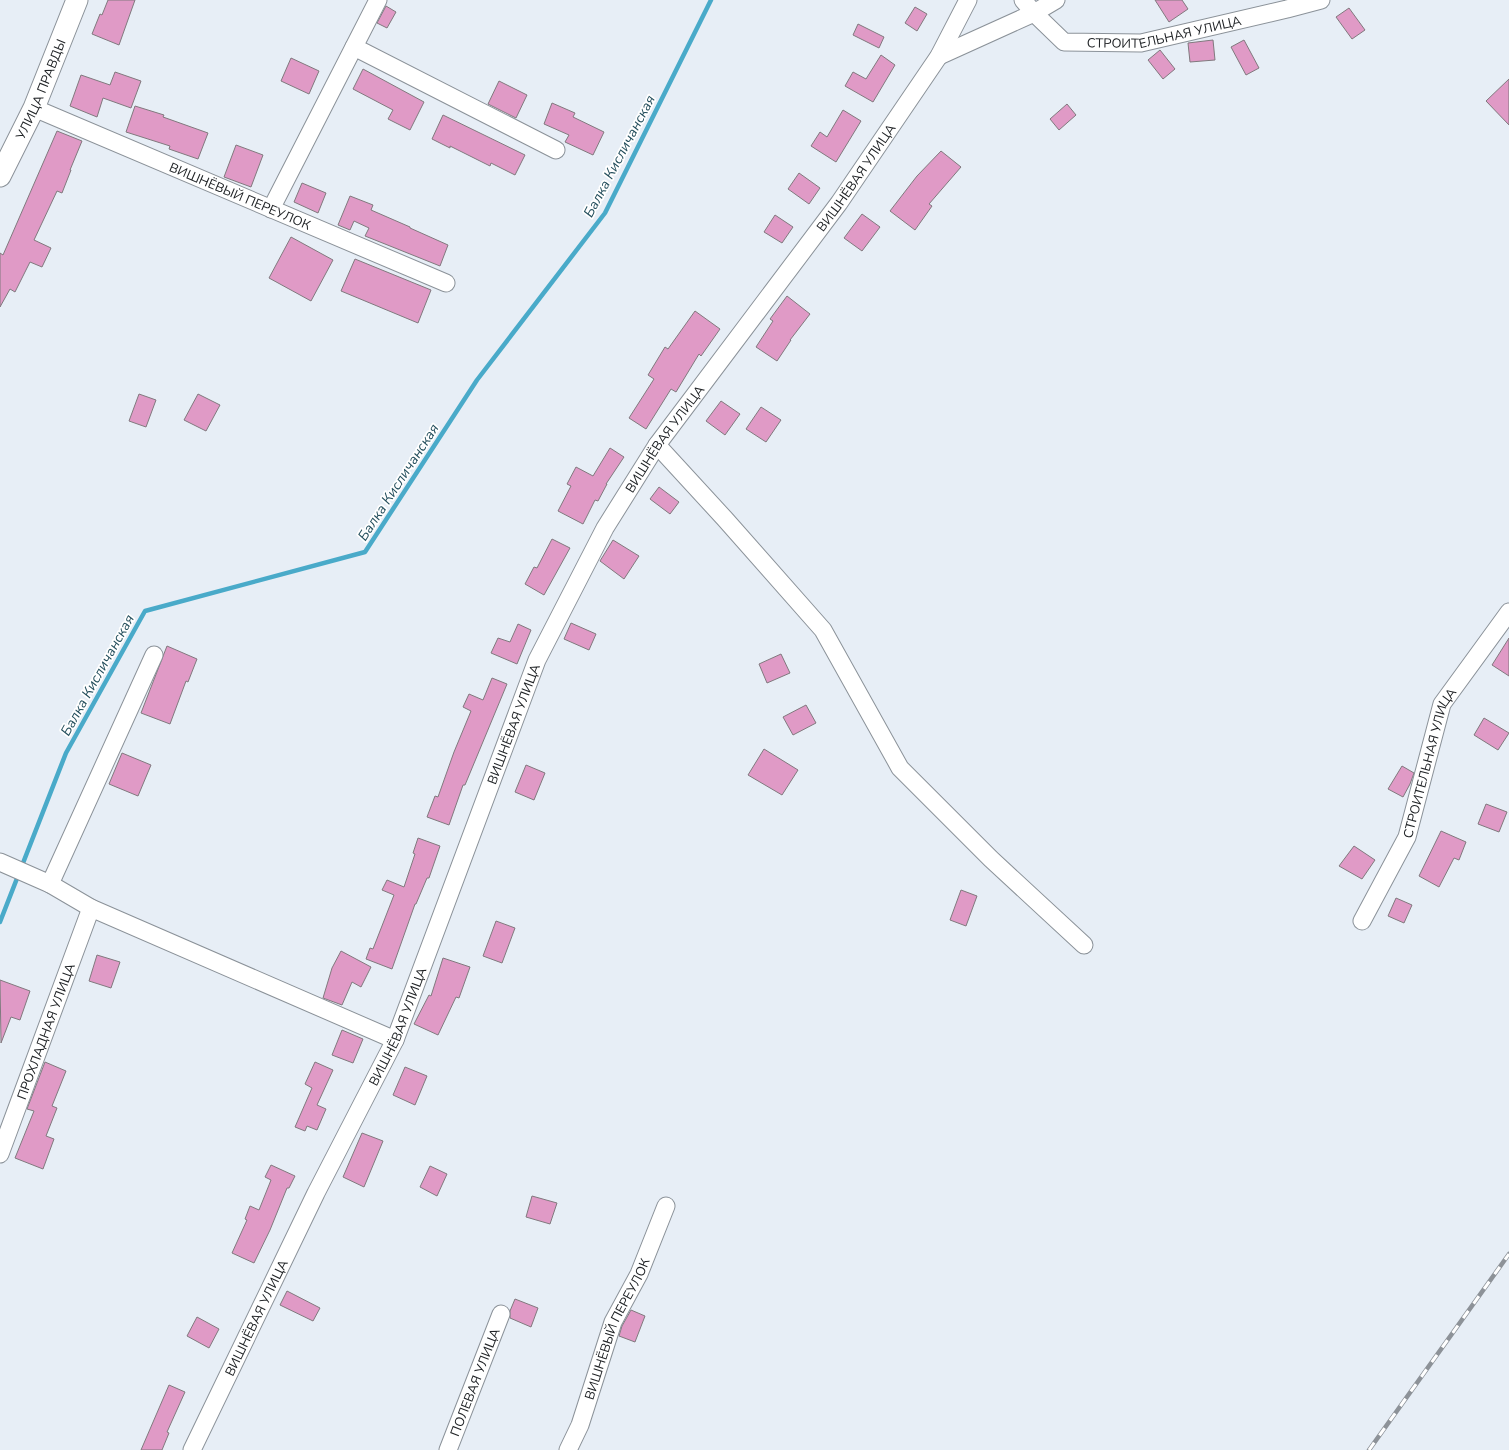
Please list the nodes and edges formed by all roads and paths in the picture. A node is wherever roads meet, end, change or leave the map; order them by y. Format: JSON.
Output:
{"nodes":[{"id":1,"x":78,"y":0,"type":"edge"},
{"id":2,"x":378,"y":0,"type":"edge"},
{"id":3,"x":968,"y":0,"type":"edge"},
{"id":4,"x":1023,"y":0,"type":"edge"},
{"id":5,"x":1056,"y":0,"type":"edge"},
{"id":6,"x":1321,"y":0,"type":"edge"},
{"id":7,"x":1034,"y":13,"type":"junction"},
{"id":8,"x":354,"y":47,"type":"junction"},
{"id":9,"x":939,"y":56,"type":"junction"},
{"id":10,"x":34,"y":108,"type":"junction"},
{"id":11,"x":556,"y":150,"type":"dead end"},
{"id":12,"x":0,"y":176,"type":"edge"},
{"id":13,"x":271,"y":209,"type":"junction"},
{"id":14,"x":446,"y":283,"type":"dead end"},
{"id":15,"x":657,"y":445,"type":"junction"},
{"id":16,"x":1509,"y":612,"type":"edge"},
{"id":17,"x":154,"y":655,"type":"dead end"},
{"id":18,"x":0,"y":862,"type":"edge"},
{"id":19,"x":50,"y":884,"type":"junction"},
{"id":20,"x":91,"y":908,"type":"junction"},
{"id":21,"x":1362,"y":921,"type":"dead end"},
{"id":22,"x":1084,"y":945,"type":"dead end"},
{"id":23,"x":395,"y":1040,"type":"junction"},
{"id":24,"x":0,"y":1154,"type":"edge"},
{"id":25,"x":666,"y":1206,"type":"dead end"},
{"id":26,"x":501,"y":1314,"type":"dead end"},
{"id":27,"x":192,"y":1450,"type":"edge"},
{"id":28,"x":448,"y":1450,"type":"edge"},
{"id":29,"x":568,"y":1450,"type":"edge"}],
"edges":[{"from":1,"to":10,"type":"street","name":"УЛИЦА ПРАВДЫ"},
{"from":2,"to":8,"type":"street"},
{"from":3,"to":9,"type":"street","name":"ВИШНЁВАЯ УЛИЦА"},
{"from":4,"to":7,"type":"street","name":"СТРОИТЕЛЬНАЯ УЛИЦА"},
{"from":5,"to":7,"type":"street"},
{"from":6,"to":7,"type":"street","name":"СТРОИТЕЛЬНАЯ УЛИЦА"},
{"from":7,"to":9,"type":"street"},
{"from":8,"to":11,"type":"street"},
{"from":8,"to":13,"type":"street"},
{"from":9,"to":15,"type":"street","name":"ВИШНЁВАЯ УЛИЦА"},
{"from":10,"to":12,"type":"street","name":"УЛИЦА ПРАВДЫ"},
{"from":10,"to":13,"type":"street","name":"ВИШНЁВЫЙ ПЕРЕУЛОК"},
{"from":13,"to":14,"type":"street","name":"ВИШНЁВЫЙ ПЕРЕУЛОК"},
{"from":15,"to":22,"type":"street"},
{"from":15,"to":23,"type":"street","name":"ВИШНЁВАЯ УЛИЦА"},
{"from":16,"to":21,"type":"street","name":"СТРОИТЕЛЬНАЯ УЛИЦА"},
{"from":17,"to":19,"type":"street"},
{"from":18,"to":19,"type":"street"},
{"from":19,"to":20,"type":"street"},
{"from":20,"to":23,"type":"street"},
{"from":20,"to":24,"type":"street","name":"ПРОХЛАДНАЯ УЛИЦА"},
{"from":23,"to":27,"type":"street","name":"ВИШНЁВАЯ УЛИЦА"},
{"from":25,"to":29,"type":"street","name":"ВИШНЁВЫЙ ПЕРЕУЛОК"},
{"from":26,"to":28,"type":"street","name":"ПОЛЕВАЯ УЛИЦА"}]}
